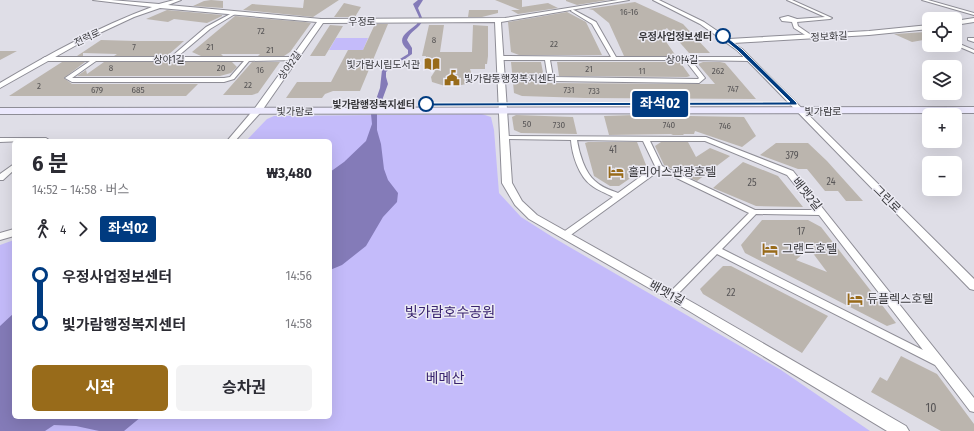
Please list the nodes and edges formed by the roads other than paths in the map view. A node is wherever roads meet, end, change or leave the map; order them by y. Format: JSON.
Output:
{"nodes":[{"id":1,"x":95,"y":0,"type":"edge"},
{"id":2,"x":179,"y":0,"type":"edge"},
{"id":3,"x":627,"y":0,"type":"edge"},
{"id":4,"x":655,"y":0,"type":"edge"},
{"id":5,"x":789,"y":0,"type":"edge"},
{"id":6,"x":924,"y":0,"type":"edge"},
{"id":7,"x":158,"y":6,"type":"junction"},
{"id":8,"x":572,"y":10,"type":"junction"},
{"id":9,"x":234,"y":13,"type":"junction"},
{"id":10,"x":974,"y":14,"type":"edge"},
{"id":11,"x":498,"y":20,"type":"junction"},
{"id":12,"x":974,"y":20,"type":"edge"},
{"id":13,"x":320,"y":21,"type":"junction"},
{"id":14,"x":962,"y":22,"type":"edge"},
{"id":15,"x":922,"y":28,"type":"edge"},
{"id":16,"x":812,"y":37,"type":"junction"},
{"id":17,"x":729,"y":41,"type":"junction"},
{"id":18,"x":962,"y":46,"type":"edge"},
{"id":19,"x":974,"y":52,"type":"edge"},
{"id":20,"x":500,"y":58,"type":"junction"},
{"id":21,"x":547,"y":58,"type":"junction"},
{"id":22,"x":614,"y":58,"type":"junction"},
{"id":23,"x":45,"y":59,"type":"junction"},
{"id":24,"x":95,"y":59,"type":"junction"},
{"id":25,"x":172,"y":59,"type":"junction"},
{"id":26,"x":248,"y":59,"type":"junction"},
{"id":27,"x":293,"y":59,"type":"junction"},
{"id":28,"x":687,"y":59,"type":"junction"},
{"id":29,"x":749,"y":59,"type":"junction"},
{"id":30,"x":0,"y":86,"type":"edge"},
{"id":31,"x":974,"y":104,"type":"edge"},
{"id":32,"x":0,"y":105,"type":"edge"},
{"id":33,"x":260,"y":107,"type":"junction"},
{"id":34,"x":503,"y":107,"type":"junction"},
{"id":35,"x":798,"y":107,"type":"junction"},
{"id":36,"x":974,"y":110,"type":"edge"},
{"id":37,"x":0,"y":111,"type":"edge"},
{"id":38,"x":505,"y":138,"type":"junction"},
{"id":39,"x":574,"y":138,"type":"junction"},
{"id":40,"x":645,"y":138,"type":"junction"},
{"id":41,"x":233,"y":139,"type":"edge"},
{"id":42,"x":0,"y":140,"type":"edge"},
{"id":43,"x":12,"y":140,"type":"edge"},
{"id":44,"x":12,"y":168,"type":"edge"},
{"id":45,"x":659,"y":168,"type":"junction"},
{"id":46,"x":0,"y":178,"type":"edge"},
{"id":47,"x":618,"y":196,"type":"junction"},
{"id":48,"x":754,"y":212,"type":"junction"},
{"id":49,"x":822,"y":213,"type":"junction"},
{"id":50,"x":12,"y":233,"type":"edge"},
{"id":51,"x":565,"y":235,"type":"junction"},
{"id":52,"x":0,"y":237,"type":"edge"},
{"id":53,"x":716,"y":250,"type":"junction"},
{"id":54,"x":974,"y":286,"type":"edge"},
{"id":55,"x":671,"y":296,"type":"junction"},
{"id":56,"x":938,"y":362,"type":"junction"},
{"id":57,"x":974,"y":407,"type":"edge"},
{"id":58,"x":901,"y":431,"type":"edge"}],
"edges":[{"from":1,"to":7,"type":"street","name":"우정로"},
{"from":2,"to":7,"type":"street","name":"전력로"},
{"from":3,"to":8,"type":"street","name":"우정로"},
{"from":4,"to":17,"type":"street","name":"그린로"},
{"from":5,"to":16,"type":"street"},
{"from":6,"to":10,"type":"street"},
{"from":7,"to":9,"type":"street","name":"우정로"},
{"from":7,"to":23,"type":"street","name":"전력로"},
{"from":8,"to":11,"type":"street","name":"우정로"},
{"from":8,"to":22,"type":"street"},
{"from":9,"to":13,"type":"street","name":"우정로"},
{"from":9,"to":25,"type":"street"},
{"from":11,"to":13,"type":"street","name":"우정로"},
{"from":11,"to":20,"type":"street","name":"배멧1길"},
{"from":12,"to":14,"type":"street"},
{"from":13,"to":27,"type":"street","name":"상야2길"},
{"from":15,"to":16,"type":"street","name":"정보화길"},
{"from":16,"to":17,"type":"street","name":"정보화길"},
{"from":17,"to":29,"type":"street","name":"그린로"},
{"from":18,"to":19,"type":"street"},
{"from":20,"to":21,"type":"street","name":"상야4길"},
{"from":20,"to":34,"type":"street","name":"배멧1길"},
{"from":21,"to":22,"type":"street","name":"상야4길"},
{"from":21,"to":28,"type":"street"},
{"from":22,"to":28,"type":"street","name":"상야4길"},
{"from":23,"to":24,"type":"street","name":"상야1길"},
{"from":23,"to":30,"type":"street","name":"전력로"},
{"from":24,"to":25,"type":"street","name":"상야1길"},
{"from":24,"to":26,"type":"street"},
{"from":25,"to":26,"type":"street","name":"상야1길"},
{"from":26,"to":27,"type":"street","name":"상야1길"},
{"from":27,"to":33,"type":"street","name":"상야2길"},
{"from":28,"to":29,"type":"street","name":"상야4길"},
{"from":29,"to":35,"type":"street","name":"그린로"},
{"from":31,"to":35,"type":"main road","name":"빛가람로"},
{"from":32,"to":33,"type":"main road","name":"빛가람로"},
{"from":33,"to":34,"type":"main road","name":"빛가람로"},
{"from":33,"to":37,"type":"main road","name":"빛가람로"},
{"from":33,"to":41,"type":"street","name":"상야2길"},
{"from":34,"to":35,"type":"main road","name":"빛가람로"},
{"from":34,"to":38,"type":"street","name":"배멧1길"},
{"from":35,"to":36,"type":"main road","name":"빛가람로"},
{"from":35,"to":54,"type":"street","name":"그린로"},
{"from":38,"to":39,"type":"street","name":"배멧2길"},
{"from":38,"to":51,"type":"street","name":"배멧1길"},
{"from":39,"to":40,"type":"street","name":"배멧2길"},
{"from":39,"to":47,"type":"street"},
{"from":40,"to":45,"type":"street"},
{"from":40,"to":49,"type":"street","name":"배멧2길"},
{"from":42,"to":43,"type":"street"},
{"from":44,"to":46,"type":"street"},
{"from":45,"to":47,"type":"street"},
{"from":45,"to":48,"type":"street"},
{"from":47,"to":51,"type":"street"},
{"from":48,"to":49,"type":"street"},
{"from":48,"to":53,"type":"street"},
{"from":49,"to":56,"type":"street","name":"배멧2길"},
{"from":50,"to":52,"type":"street"},
{"from":51,"to":55,"type":"street","name":"배멧1길"},
{"from":53,"to":55,"type":"street"},
{"from":53,"to":56,"type":"street"},
{"from":55,"to":58,"type":"street","name":"배멧1길"},
{"from":56,"to":57,"type":"street","name":"배멧2길"}]}
